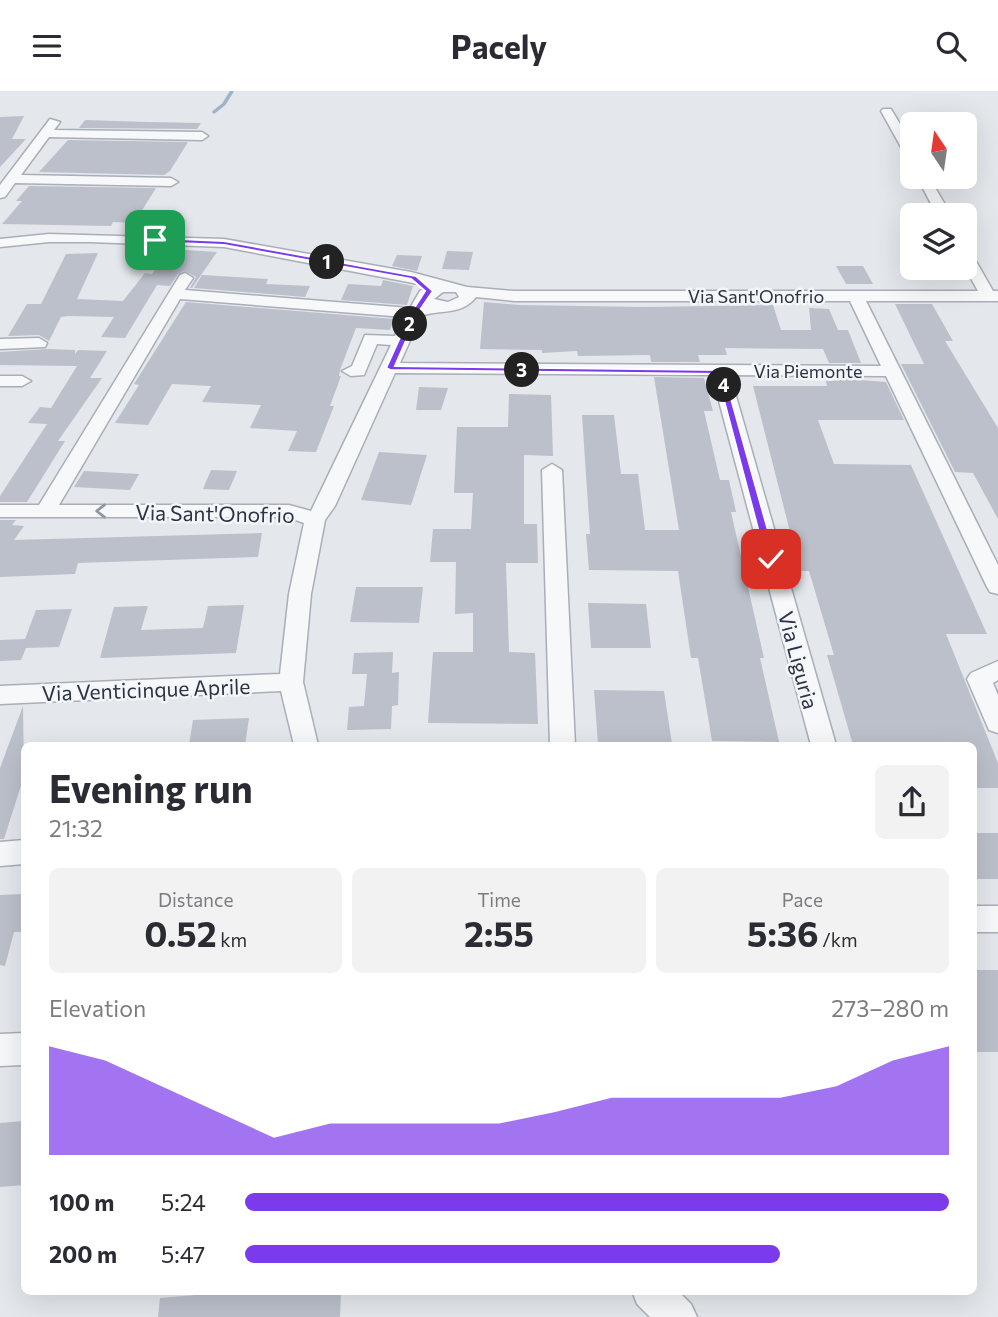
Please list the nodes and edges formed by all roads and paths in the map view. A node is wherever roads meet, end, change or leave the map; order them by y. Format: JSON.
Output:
{"nodes":[{"id":1,"x":887,"y":111,"type":"dead end"},
{"id":2,"x":58,"y":118,"type":"dead end"},
{"id":3,"x":46,"y":133,"type":"junction"},
{"id":4,"x":900,"y":134,"type":"edge"},
{"id":5,"x":202,"y":136,"type":"dead end"},
{"id":6,"x":12,"y":179,"type":"junction"},
{"id":7,"x":171,"y":182,"type":"dead end"},
{"id":8,"x":0,"y":194,"type":"edge"},
{"id":9,"x":0,"y":243,"type":"edge"},
{"id":10,"x":977,"y":272,"type":"edge"},
{"id":11,"x":185,"y":278,"type":"dead end"},
{"id":12,"x":413,"y":278,"type":"junction"},
{"id":13,"x":447,"y":286,"type":"junction"},
{"id":14,"x":174,"y":294,"type":"junction"},
{"id":15,"x":466,"y":296,"type":"junction"},
{"id":16,"x":856,"y":296,"type":"junction"},
{"id":17,"x":993,"y":296,"type":"edge"},
{"id":18,"x":430,"y":298,"type":"junction"},
{"id":19,"x":414,"y":313,"type":"junction"},
{"id":20,"x":402,"y":341,"type":"junction"},
{"id":21,"x":0,"y":344,"type":"edge"},
{"id":22,"x":39,"y":344,"type":"dead end"},
{"id":23,"x":390,"y":368,"type":"junction"},
{"id":24,"x":351,"y":371,"type":"dead end"},
{"id":25,"x":891,"y":371,"type":"junction"},
{"id":26,"x":720,"y":372,"type":"junction"},
{"id":27,"x":0,"y":381,"type":"edge"},
{"id":28,"x":22,"y":381,"type":"dead end"},
{"id":29,"x":552,"y":470,"type":"dead end"},
{"id":30,"x":0,"y":511,"type":"edge"},
{"id":31,"x":45,"y":511,"type":"junction"},
{"id":32,"x":315,"y":520,"type":"junction"},
{"id":33,"x":998,"y":587,"type":"edge"},
{"id":34,"x":998,"y":670,"type":"edge"},
{"id":35,"x":291,"y":682,"type":"junction"},
{"id":36,"x":0,"y":695,"type":"edge"},
{"id":37,"x":998,"y":723,"type":"edge"},
{"id":38,"x":305,"y":742,"type":"edge"},
{"id":39,"x":563,"y":742,"type":"edge"},
{"id":40,"x":822,"y":742,"type":"edge"},
{"id":41,"x":21,"y":852,"type":"edge"},
{"id":42,"x":0,"y":854,"type":"edge"},
{"id":43,"x":977,"y":919,"type":"edge"},
{"id":44,"x":998,"y":919,"type":"edge"},
{"id":45,"x":21,"y":1049,"type":"edge"},
{"id":46,"x":0,"y":1051,"type":"edge"},
{"id":47,"x":654,"y":1295,"type":"edge"},
{"id":48,"x":678,"y":1317,"type":"edge"}],
"edges":[{"from":1,"to":4,"type":"street"},
{"from":2,"to":3,"type":"street"},
{"from":3,"to":5,"type":"street"},
{"from":3,"to":6,"type":"street"},
{"from":6,"to":7,"type":"street"},
{"from":6,"to":8,"type":"street"},
{"from":9,"to":12,"type":"street","name":"Via Sant'Onofrio"},
{"from":10,"to":17,"type":"street"},
{"from":11,"to":14,"type":"street"},
{"from":12,"to":13,"type":"street","name":"Via Sant'Onofrio"},
{"from":12,"to":18,"type":"street","name":"Via Sant'Onofrio"},
{"from":13,"to":15,"type":"street","name":"Via Sant'Onofrio"},
{"from":13,"to":18,"type":"street","name":"Via Sant'Onofrio"},
{"from":14,"to":19,"type":"street"},
{"from":14,"to":31,"type":"street"},
{"from":15,"to":16,"type":"street","name":"Via Sant'Onofrio"},
{"from":15,"to":18,"type":"street","name":"Via Sant'Onofrio"},
{"from":16,"to":17,"type":"street","name":"Via Sant'Onofrio"},
{"from":16,"to":25,"type":"street"},
{"from":18,"to":19,"type":"street","name":"Via Sant'Onofrio"},
{"from":19,"to":20,"type":"street","name":"Via Sant'Onofrio"},
{"from":20,"to":23,"type":"street","name":"Via Sant'Onofrio"},
{"from":20,"to":24,"type":"street"},
{"from":21,"to":22,"type":"street"},
{"from":23,"to":26,"type":"street","name":"Via Piemonte"},
{"from":23,"to":32,"type":"street","name":"Via Sant'Onofrio"},
{"from":25,"to":26,"type":"street","name":"Via Piemonte"},
{"from":25,"to":33,"type":"street"},
{"from":26,"to":40,"type":"street","name":"Via Liguria"},
{"from":27,"to":28,"type":"street"},
{"from":29,"to":39,"type":"street"},
{"from":30,"to":31,"type":"street","name":"Via Sant'Onofrio"},
{"from":32,"to":31,"type":"street","name":"Via Sant'Onofrio","one_way":true},
{"from":32,"to":35,"type":"street"},
{"from":34,"to":37,"type":"street"},
{"from":35,"to":36,"type":"street","name":"Via Venticinque Aprile"},
{"from":35,"to":38,"type":"street"},
{"from":41,"to":42,"type":"street"},
{"from":43,"to":44,"type":"street"},
{"from":45,"to":46,"type":"street"},
{"from":47,"to":48,"type":"street"}]}
